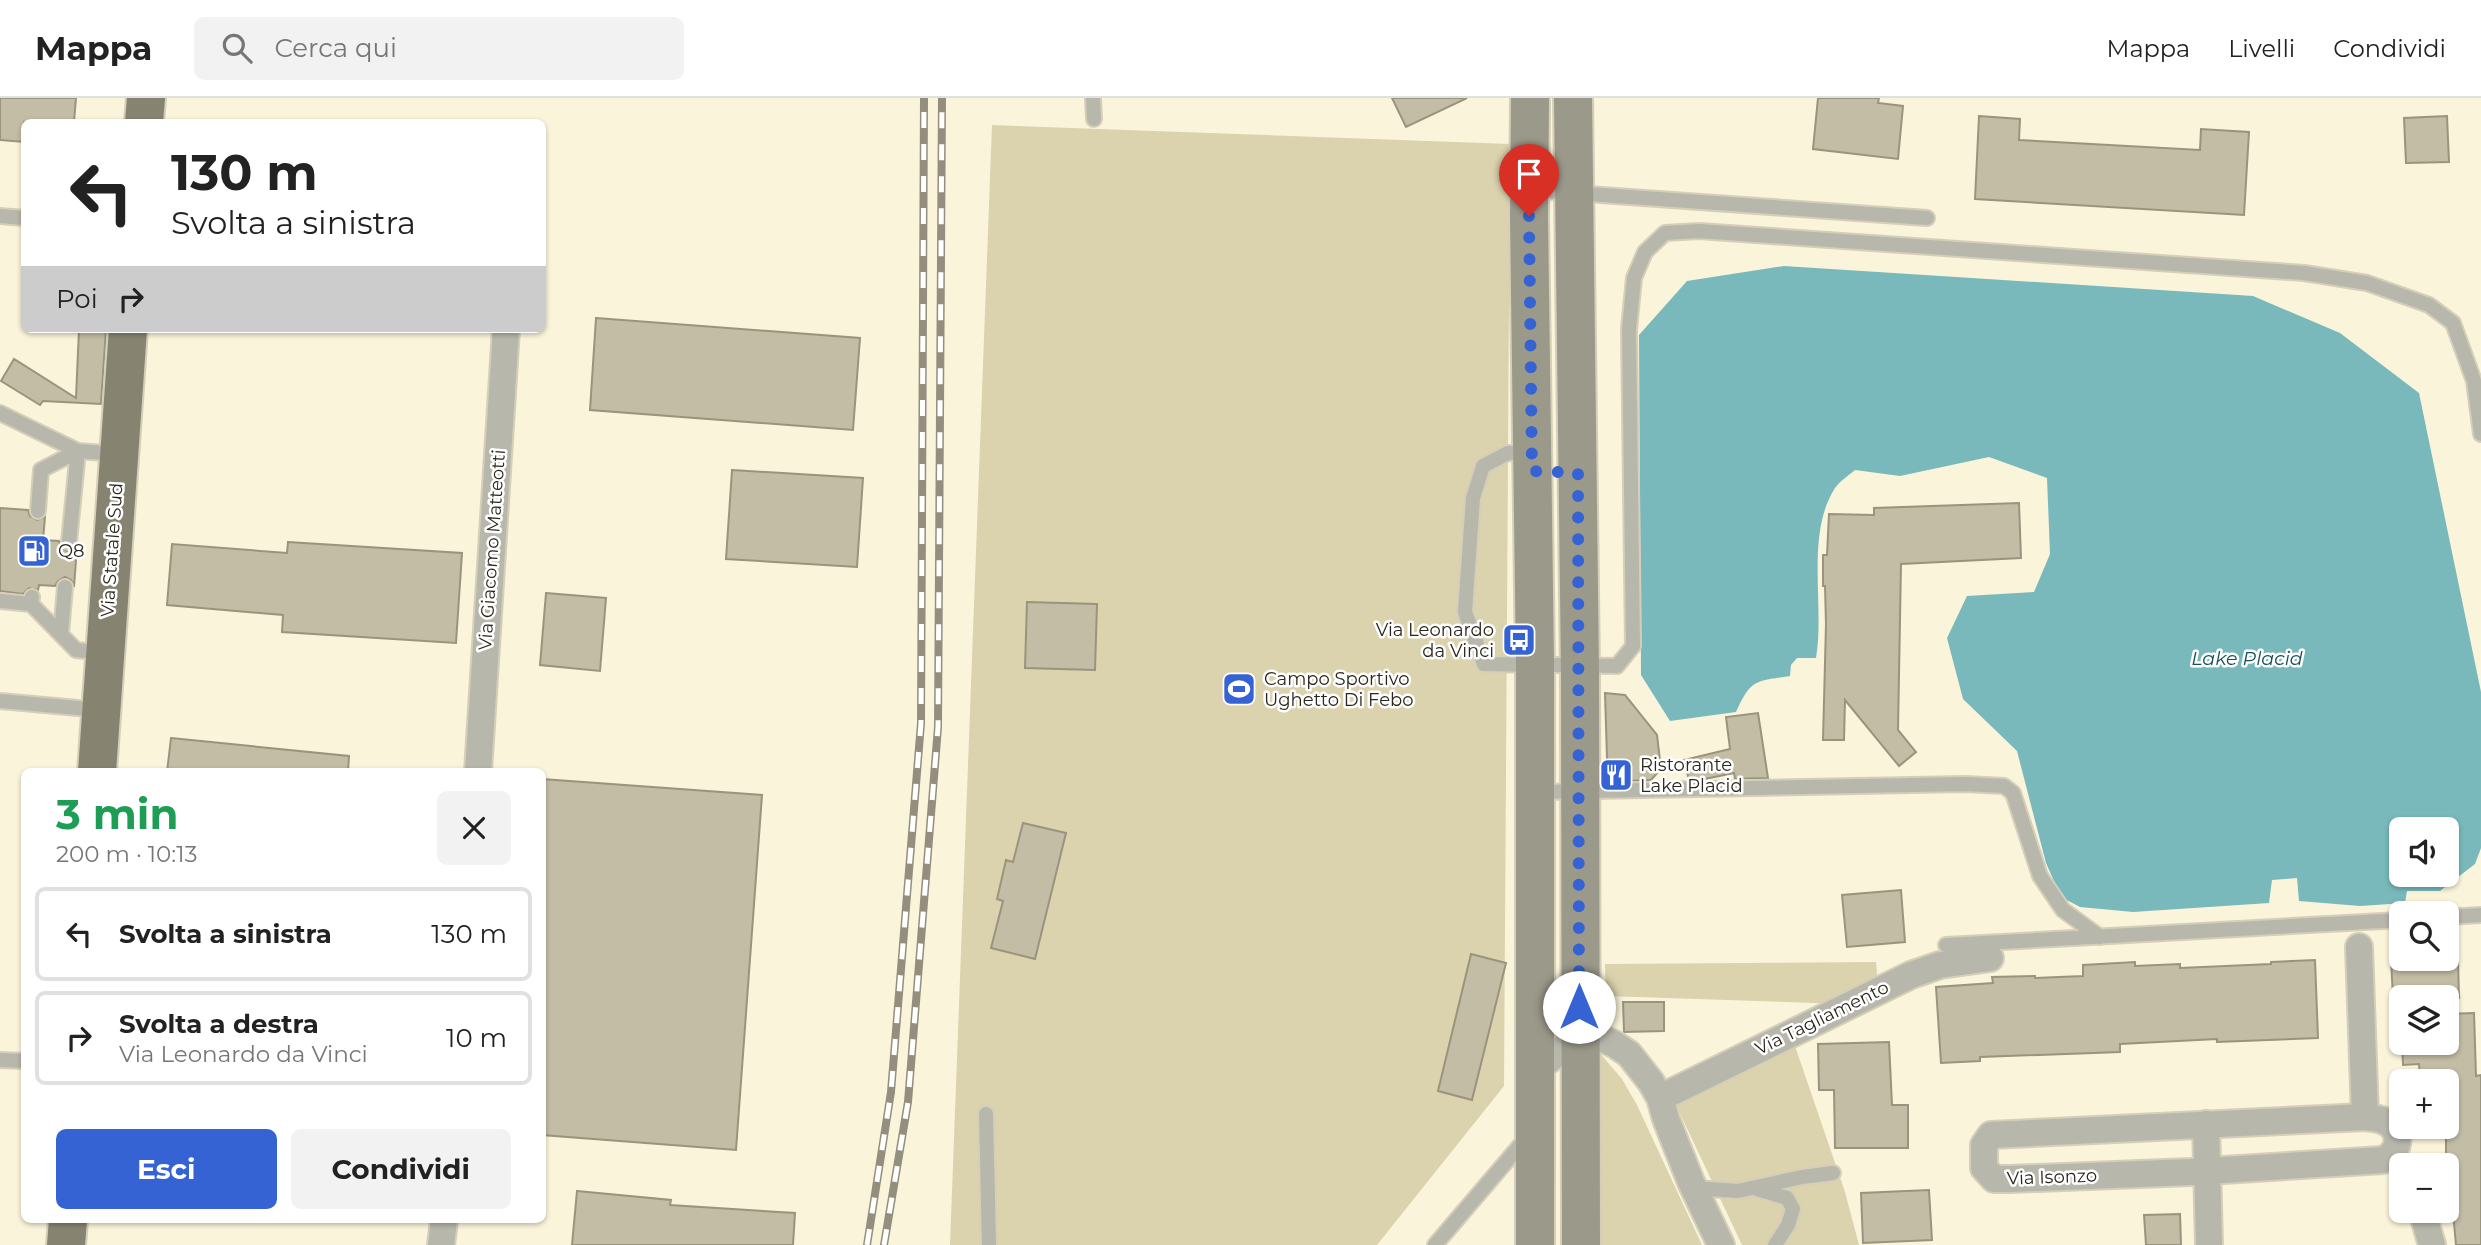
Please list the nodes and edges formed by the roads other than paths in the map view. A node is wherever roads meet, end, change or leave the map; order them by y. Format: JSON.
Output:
{"nodes":[{"id":1,"x":146,"y":98,"type":"edge"},
{"id":2,"x":1093,"y":98,"type":"edge"},
{"id":3,"x":1530,"y":98,"type":"edge"},
{"id":4,"x":1573,"y":98,"type":"edge"},
{"id":5,"x":144,"y":119,"type":"edge"},
{"id":6,"x":1094,"y":119,"type":"dead end"},
{"id":7,"x":1529,"y":190,"type":"junction"},
{"id":8,"x":1573,"y":193,"type":"junction"},
{"id":9,"x":0,"y":216,"type":"edge"},
{"id":10,"x":21,"y":218,"type":"edge"},
{"id":11,"x":1927,"y":218,"type":"dead end"},
{"id":12,"x":128,"y":333,"type":"edge"},
{"id":13,"x":506,"y":333,"type":"edge"},
{"id":14,"x":0,"y":413,"type":"edge"},
{"id":15,"x":2481,"y":435,"type":"edge"},
{"id":16,"x":78,"y":451,"type":"junction"},
{"id":17,"x":119,"y":454,"type":"junction"},
{"id":18,"x":1532,"y":462,"type":"junction"},
{"id":19,"x":1578,"y":473,"type":"junction"},
{"id":20,"x":38,"y":511,"type":"dead end"},
{"id":21,"x":69,"y":542,"type":"dead end"},
{"id":22,"x":65,"y":587,"type":"dead end"},
{"id":23,"x":0,"y":601,"type":"edge"},
{"id":24,"x":61,"y":634,"type":"junction"},
{"id":25,"x":105,"y":653,"type":"junction"},
{"id":26,"x":1535,"y":666,"type":"junction"},
{"id":27,"x":1580,"y":666,"type":"junction"},
{"id":28,"x":0,"y":701,"type":"edge"},
{"id":29,"x":101,"y":710,"type":"junction"},
{"id":30,"x":97,"y":768,"type":"edge"},
{"id":31,"x":478,"y":768,"type":"edge"},
{"id":32,"x":1580,"y":791,"type":"junction"},
{"id":33,"x":1534,"y":792,"type":"junction"},
{"id":34,"x":2481,"y":915,"type":"edge"},
{"id":35,"x":2459,"y":916,"type":"edge"},
{"id":36,"x":2389,"y":921,"type":"edge"},
{"id":37,"x":2100,"y":937,"type":"junction"},
{"id":38,"x":1946,"y":945,"type":"dead end"},
{"id":39,"x":2359,"y":947,"type":"dead end"},
{"id":40,"x":1990,"y":958,"type":"dead end"},
{"id":41,"x":1579,"y":1035,"type":"junction"},
{"id":42,"x":0,"y":1060,"type":"edge"},
{"id":43,"x":21,"y":1061,"type":"edge"},
{"id":44,"x":1533,"y":1073,"type":"junction"},
{"id":45,"x":1660,"y":1097,"type":"junction"},
{"id":46,"x":986,"y":1114,"type":"dead end"},
{"id":47,"x":2365,"y":1116,"type":"junction"},
{"id":48,"x":2206,"y":1124,"type":"junction"},
{"id":49,"x":1533,"y":1130,"type":"junction"},
{"id":50,"x":1579,"y":1144,"type":"junction"},
{"id":51,"x":2401,"y":1153,"type":"edge"},
{"id":52,"x":2389,"y":1159,"type":"edge"},
{"id":53,"x":2207,"y":1171,"type":"junction"},
{"id":54,"x":1833,"y":1173,"type":"dead end"},
{"id":55,"x":1694,"y":1188,"type":"junction"},
{"id":56,"x":1755,"y":1189,"type":"junction"},
{"id":57,"x":68,"y":1223,"type":"edge"},
{"id":58,"x":444,"y":1223,"type":"edge"},
{"id":59,"x":2426,"y":1223,"type":"edge"},
{"id":60,"x":66,"y":1245,"type":"edge"},
{"id":61,"x":441,"y":1245,"type":"edge"},
{"id":62,"x":989,"y":1245,"type":"edge"},
{"id":63,"x":1435,"y":1245,"type":"edge"},
{"id":64,"x":1535,"y":1245,"type":"edge"},
{"id":65,"x":1581,"y":1245,"type":"edge"},
{"id":66,"x":1721,"y":1245,"type":"edge"},
{"id":67,"x":1775,"y":1245,"type":"edge"},
{"id":68,"x":2208,"y":1245,"type":"edge"},
{"id":69,"x":2432,"y":1245,"type":"edge"}],
"edges":[{"from":1,"to":5,"type":"main road"},
{"from":2,"to":6,"type":"lane"},
{"from":3,"to":7,"type":"street"},
{"from":4,"to":8,"type":"street"},
{"from":7,"to":8,"type":"lane"},
{"from":7,"to":18,"type":"street"},
{"from":8,"to":11,"type":"lane"},
{"from":8,"to":19,"type":"street"},
{"from":9,"to":10,"type":"lane"},
{"from":12,"to":17,"type":"main road","name":"Via Statale Sud"},
{"from":13,"to":31,"type":"street","name":"Via Giacomo Matteotti"},
{"from":14,"to":16,"type":"lane"},
{"from":15,"to":27,"type":"lane"},
{"from":16,"to":17,"type":"lane"},
{"from":16,"to":20,"type":"lane"},
{"from":16,"to":21,"type":"lane"},
{"from":17,"to":25,"type":"main road","name":"Via Statale Sud"},
{"from":18,"to":19,"type":"street"},
{"from":18,"to":26,"type":"street"},
{"from":18,"to":26,"type":"lane"},
{"from":19,"to":27,"type":"street"},
{"from":22,"to":24,"type":"lane"},
{"from":23,"to":24,"type":"lane"},
{"from":24,"to":25,"type":"lane"},
{"from":25,"to":29,"type":"main road","name":"Via Statale Sud"},
{"from":26,"to":27,"type":"lane"},
{"from":26,"to":33,"type":"street"},
{"from":27,"to":32,"type":"street"},
{"from":28,"to":29,"type":"lane"},
{"from":29,"to":30,"type":"main road","name":"Via Statale Sud"},
{"from":32,"to":33,"type":"lane"},
{"from":32,"to":37,"type":"lane"},
{"from":32,"to":41,"type":"street"},
{"from":33,"to":44,"type":"street"},
{"from":34,"to":35,"type":"lane"},
{"from":36,"to":37,"type":"lane"},
{"from":37,"to":38,"type":"lane"},
{"from":39,"to":47,"type":"street"},
{"from":40,"to":45,"type":"street","name":"Via Tagliamento"},
{"from":41,"to":44,"type":"street"},
{"from":41,"to":45,"type":"street"},
{"from":41,"to":50,"type":"street"},
{"from":42,"to":43,"type":"lane"},
{"from":44,"to":49,"type":"street"},
{"from":45,"to":55,"type":"street"},
{"from":46,"to":62,"type":"lane"},
{"from":47,"to":48,"type":"street","name":"Via Isonzo"},
{"from":47,"to":51,"type":"street","name":"Via Isonzo"},
{"from":48,"to":53,"type":"street"},
{"from":48,"to":53,"type":"street","name":"Via Isonzo"},
{"from":49,"to":50,"type":"street"},
{"from":49,"to":63,"type":"lane"},
{"from":49,"to":64,"type":"street"},
{"from":50,"to":65,"type":"street"},
{"from":52,"to":53,"type":"street","name":"Via Isonzo"},
{"from":53,"to":68,"type":"street"},
{"from":54,"to":56,"type":"lane"},
{"from":55,"to":56,"type":"lane"},
{"from":55,"to":66,"type":"street"},
{"from":56,"to":67,"type":"lane"},
{"from":57,"to":60,"type":"main road"},
{"from":58,"to":61,"type":"street"},
{"from":59,"to":69,"type":"street"}]}
